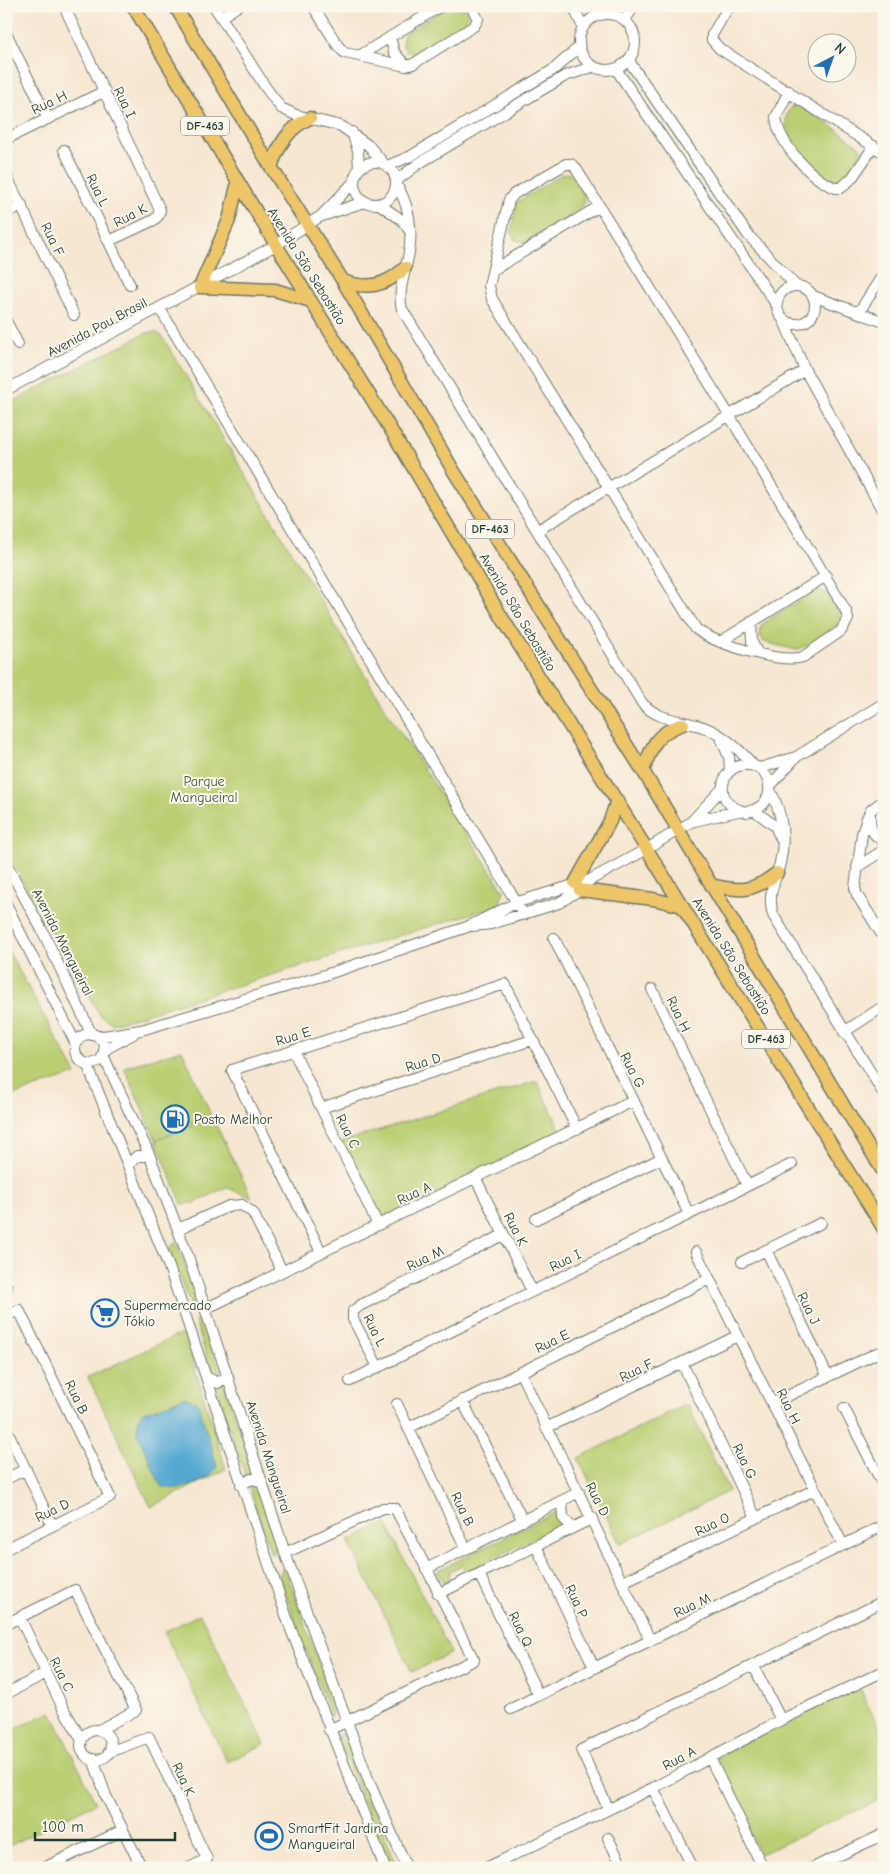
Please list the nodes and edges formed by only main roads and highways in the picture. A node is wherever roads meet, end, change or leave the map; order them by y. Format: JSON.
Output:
{"nodes":[{"id":1,"x":133,"y":6,"type":"edge"},
{"id":2,"x":175,"y":6,"type":"edge"},
{"id":3,"x":310,"y":118,"type":"road end"},
{"id":4,"x":270,"y":167,"type":"junction"},
{"id":5,"x":238,"y":182,"type":"junction"},
{"id":6,"x":405,"y":268,"type":"road end"},
{"id":7,"x":343,"y":280,"type":"junction"},
{"id":8,"x":311,"y":301,"type":"junction"},
{"id":9,"x":683,"y":724,"type":"road end"},
{"id":10,"x":643,"y":771,"type":"junction"},
{"id":11,"x":617,"y":800,"type":"junction"},
{"id":12,"x":777,"y":872,"type":"road end"},
{"id":13,"x":711,"y":885,"type":"junction"},
{"id":14,"x":683,"y":906,"type":"junction"},
{"id":15,"x":884,"y":1173,"type":"edge"},
{"id":16,"x":884,"y":1229,"type":"edge"}],
"edges":[{"from":1,"to":5,"type":"main road","name":"Avenida São Sebastião","number":"DF-463"},
{"from":2,"to":4,"type":"main road","name":"Avenida São Sebastião","number":"DF-463"},
{"from":3,"to":4,"type":"main road"},
{"from":4,"to":7,"type":"main road","name":"Avenida São Sebastião","number":"DF-463"},
{"from":5,"to":8,"type":"main road","name":"Avenida São Sebastião","number":"DF-463"},
{"from":5,"to":8,"type":"main road"},
{"from":6,"to":7,"type":"main road"},
{"from":7,"to":10,"type":"main road","name":"Avenida São Sebastião","number":"DF-463"},
{"from":8,"to":11,"type":"main road","name":"Avenida São Sebastião","number":"DF-463"},
{"from":9,"to":10,"type":"main road"},
{"from":10,"to":13,"type":"main road","name":"Avenida São Sebastião","number":"DF-463"},
{"from":11,"to":14,"type":"main road","name":"Avenida São Sebastião","number":"DF-463"},
{"from":11,"to":14,"type":"main road"},
{"from":12,"to":13,"type":"main road"},
{"from":13,"to":15,"type":"main road","name":"Avenida São Sebastião","number":"DF-463"},
{"from":14,"to":16,"type":"main road","name":"Avenida São Sebastião","number":"DF-463"}]}
